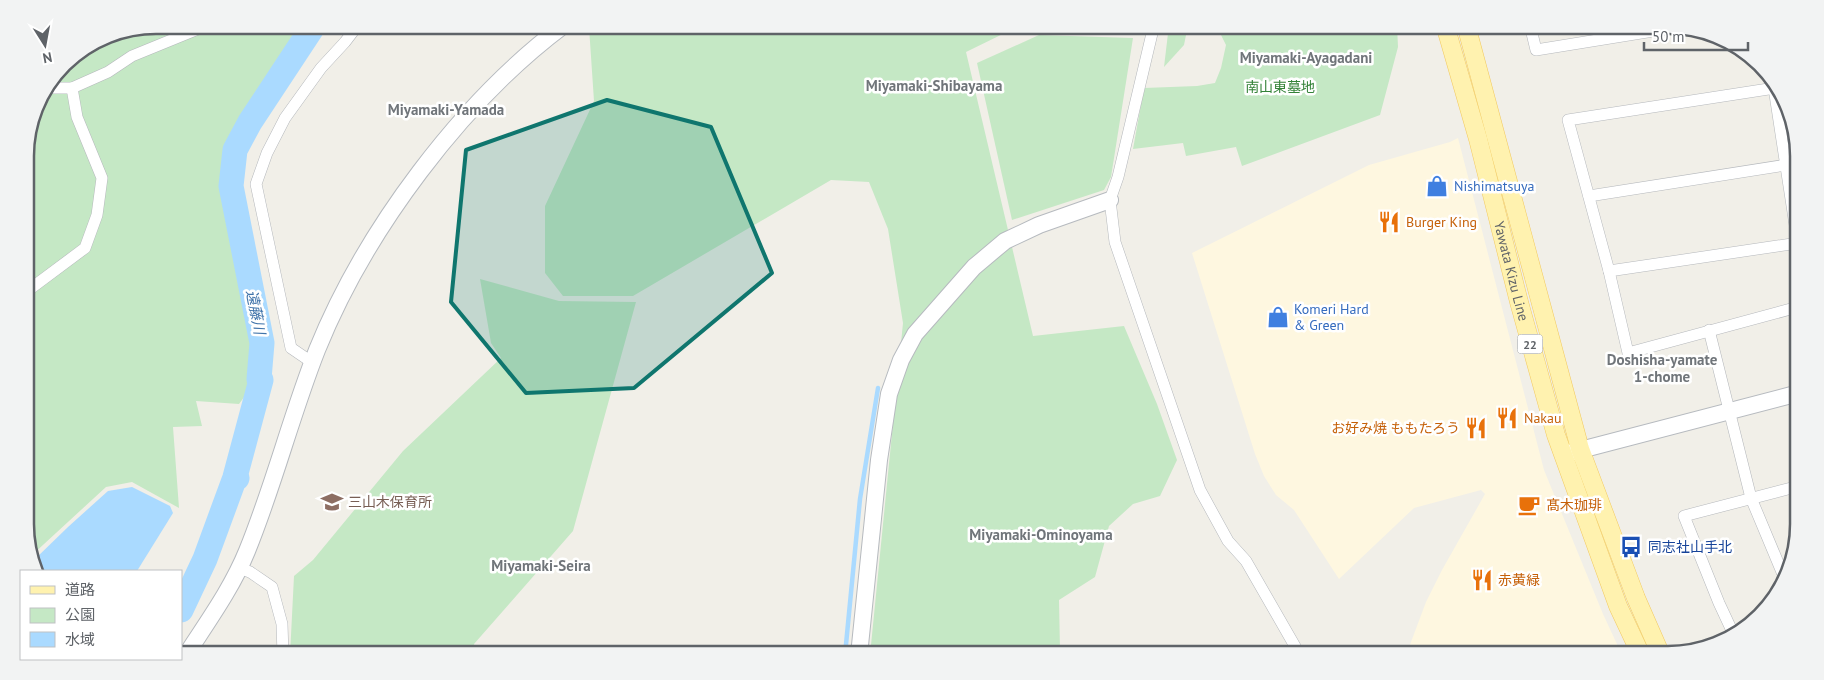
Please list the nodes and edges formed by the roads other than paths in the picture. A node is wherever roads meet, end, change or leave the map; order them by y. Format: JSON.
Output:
{"nodes":[{"id":1,"x":186,"y":34,"type":"edge"},
{"id":2,"x":351,"y":34,"type":"edge"},
{"id":3,"x":552,"y":34,"type":"edge"},
{"id":4,"x":1152,"y":34,"type":"edge"},
{"id":5,"x":1448,"y":34,"type":"edge"},
{"id":6,"x":1468,"y":34,"type":"edge"},
{"id":7,"x":1532,"y":34,"type":"edge"},
{"id":8,"x":1635,"y":34,"type":"edge"},
{"id":9,"x":54,"y":88,"type":"edge"},
{"id":10,"x":72,"y":88,"type":"junction"},
{"id":11,"x":1770,"y":89,"type":"edge"},
{"id":12,"x":1776,"y":98,"type":"edge"},
{"id":13,"x":1786,"y":165,"type":"junction"},
{"id":14,"x":1790,"y":191,"type":"edge"},
{"id":15,"x":1589,"y":196,"type":"junction"},
{"id":16,"x":1110,"y":200,"type":"junction"},
{"id":17,"x":1790,"y":245,"type":"edge"},
{"id":18,"x":1609,"y":271,"type":"junction"},
{"id":19,"x":34,"y":286,"type":"edge"},
{"id":20,"x":1790,"y":310,"type":"edge"},
{"id":21,"x":1709,"y":330,"type":"junction"},
{"id":22,"x":313,"y":363,"type":"junction"},
{"id":23,"x":1790,"y":395,"type":"edge"},
{"id":24,"x":1729,"y":410,"type":"junction"},
{"id":25,"x":1580,"y":450,"type":"junction"},
{"id":26,"x":1562,"y":455,"type":"junction"},
{"id":27,"x":1790,"y":488,"type":"edge"},
{"id":28,"x":1751,"y":498,"type":"junction"},
{"id":29,"x":239,"y":568,"type":"junction"},
{"id":30,"x":1781,"y":570,"type":"edge"},
{"id":31,"x":1732,"y":628,"type":"edge"},
{"id":32,"x":192,"y":646,"type":"edge"},
{"id":33,"x":283,"y":646,"type":"edge"},
{"id":34,"x":861,"y":646,"type":"edge"},
{"id":35,"x":1295,"y":646,"type":"edge"},
{"id":36,"x":1637,"y":646,"type":"edge"},
{"id":37,"x":1657,"y":646,"type":"edge"}],
"edges":[{"from":1,"to":10,"type":"street"},
{"from":2,"to":22,"type":"street"},
{"from":3,"to":22,"type":"street"},
{"from":4,"to":16,"type":"street"},
{"from":5,"to":26,"type":"main road","name":"Yawata Kizu Line","number":"22"},
{"from":6,"to":25,"type":"main road","name":"Yawata Kizu Line","number":"22"},
{"from":7,"to":8,"type":"street"},
{"from":9,"to":10,"type":"street"},
{"from":10,"to":19,"type":"street"},
{"from":11,"to":15,"type":"street"},
{"from":12,"to":13,"type":"street"},
{"from":13,"to":14,"type":"street"},
{"from":13,"to":15,"type":"street"},
{"from":15,"to":18,"type":"street"},
{"from":16,"to":34,"type":"street"},
{"from":16,"to":35,"type":"street"},
{"from":17,"to":18,"type":"street"},
{"from":18,"to":21,"type":"street"},
{"from":20,"to":21,"type":"street"},
{"from":21,"to":24,"type":"street"},
{"from":22,"to":29,"type":"street"},
{"from":23,"to":24,"type":"street"},
{"from":24,"to":25,"type":"street"},
{"from":24,"to":28,"type":"street"},
{"from":25,"to":26,"type":"street"},
{"from":25,"to":37,"type":"main road","name":"Yawata Kizu Line","number":"22"},
{"from":26,"to":36,"type":"main road","name":"Yawata Kizu Line","number":"22"},
{"from":27,"to":28,"type":"street"},
{"from":28,"to":30,"type":"street"},
{"from":28,"to":31,"type":"street"},
{"from":29,"to":32,"type":"street"},
{"from":29,"to":33,"type":"street"}]}
